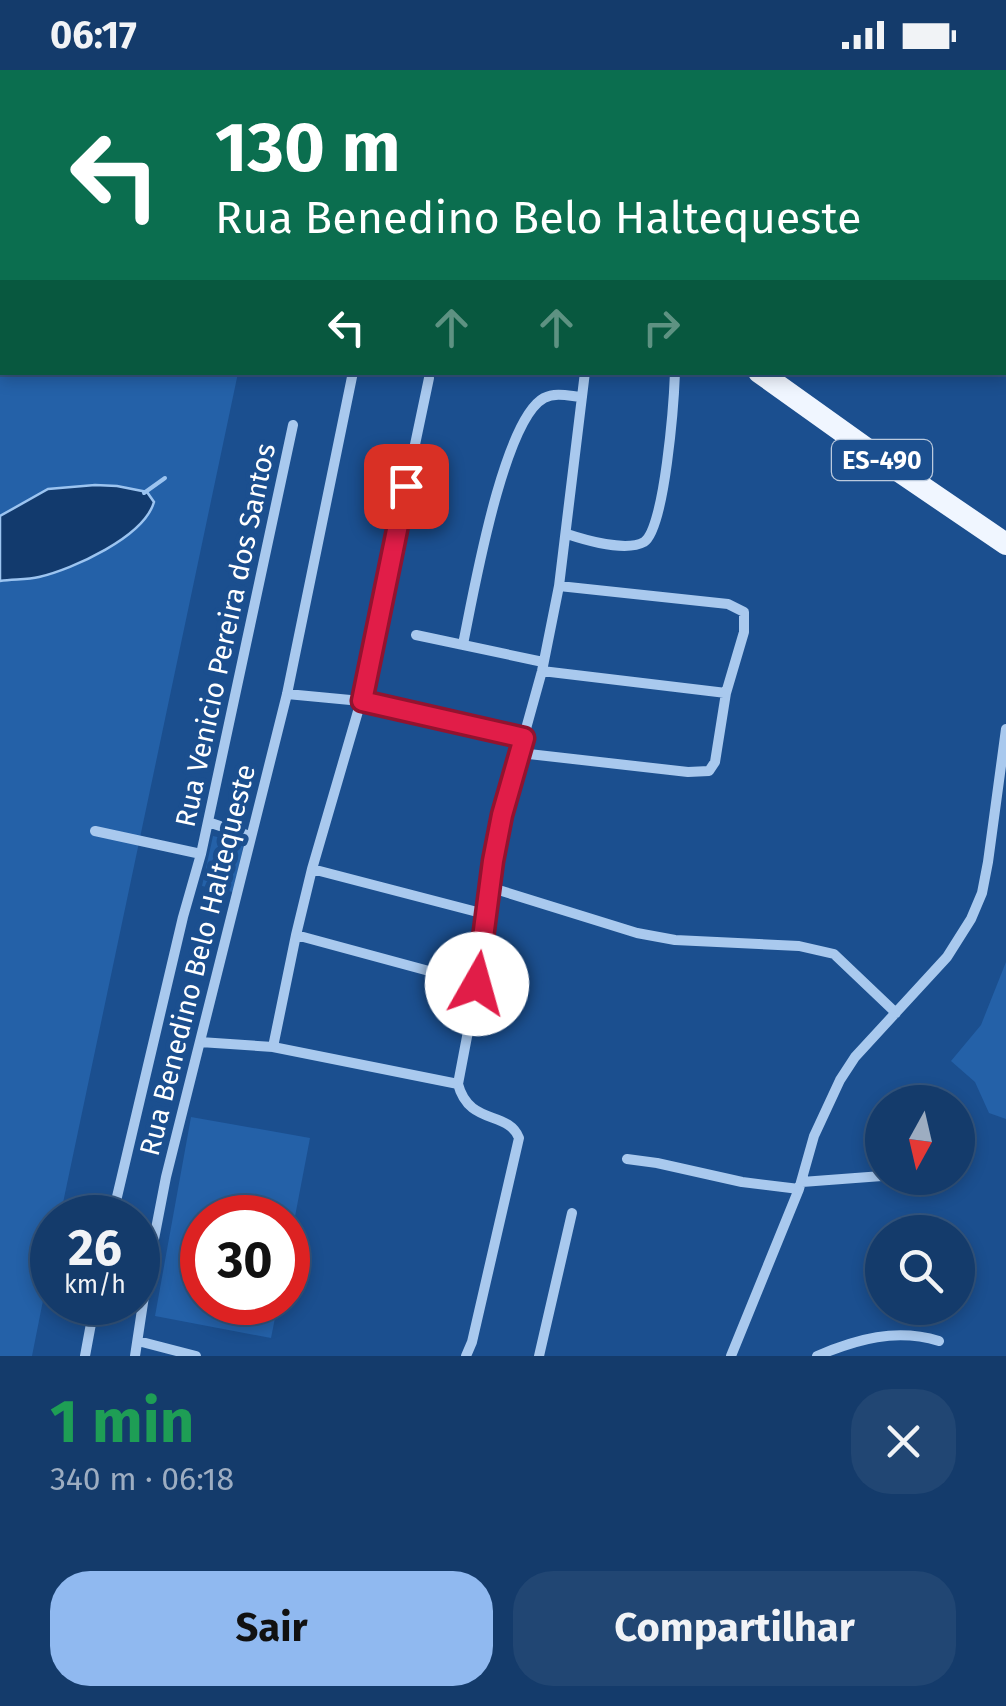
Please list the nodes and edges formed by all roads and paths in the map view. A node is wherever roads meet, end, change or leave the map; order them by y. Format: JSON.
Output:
{"nodes":[{"id":1,"x":352,"y":375,"type":"edge"},
{"id":2,"x":585,"y":375,"type":"edge"},
{"id":3,"x":675,"y":375,"type":"edge"},
{"id":4,"x":763,"y":375,"type":"edge"},
{"id":5,"x":429,"y":378,"type":"dead end"},
{"id":6,"x":582,"y":397,"type":"junction"},
{"id":7,"x":293,"y":425,"type":"dead end"},
{"id":8,"x":566,"y":534,"type":"junction"},
{"id":9,"x":1006,"y":544,"type":"edge"},
{"id":10,"x":559,"y":586,"type":"junction"},
{"id":11,"x":416,"y":635,"type":"dead end"},
{"id":12,"x":463,"y":644,"type":"junction"},
{"id":13,"x":542,"y":666,"type":"junction"},
{"id":14,"x":726,"y":692,"type":"junction"},
{"id":15,"x":287,"y":694,"type":"junction"},
{"id":16,"x":362,"y":701,"type":"junction"},
{"id":17,"x":1006,"y":729,"type":"edge"},
{"id":18,"x":524,"y":738,"type":"junction"},
{"id":19,"x":520,"y":753,"type":"junction"},
{"id":20,"x":208,"y":822,"type":"junction"},
{"id":21,"x":95,"y":831,"type":"dead end"},
{"id":22,"x":250,"y":836,"type":"junction"},
{"id":23,"x":201,"y":854,"type":"junction"},
{"id":24,"x":312,"y":869,"type":"junction"},
{"id":25,"x":489,"y":886,"type":"junction"},
{"id":26,"x":485,"y":914,"type":"junction"},
{"id":27,"x":296,"y":935,"type":"junction"},
{"id":28,"x":477,"y":984,"type":"junction"},
{"id":29,"x":896,"y":1013,"type":"junction"},
{"id":30,"x":200,"y":1042,"type":"junction"},
{"id":31,"x":273,"y":1048,"type":"junction"},
{"id":32,"x":458,"y":1084,"type":"junction"},
{"id":33,"x":627,"y":1158,"type":"dead end"},
{"id":34,"x":865,"y":1178,"type":"edge"},
{"id":35,"x":800,"y":1186,"type":"junction"},
{"id":36,"x":118,"y":1195,"type":"edge"},
{"id":37,"x":572,"y":1213,"type":"dead end"},
{"id":38,"x":91,"y":1325,"type":"edge"},
{"id":39,"x":138,"y":1341,"type":"junction"},
{"id":40,"x":939,"y":1341,"type":"dead end"},
{"id":41,"x":86,"y":1356,"type":"edge"},
{"id":42,"x":135,"y":1356,"type":"edge"},
{"id":43,"x":196,"y":1356,"type":"edge"},
{"id":44,"x":466,"y":1356,"type":"edge"},
{"id":45,"x":539,"y":1356,"type":"edge"},
{"id":46,"x":731,"y":1356,"type":"edge"},
{"id":47,"x":817,"y":1356,"type":"edge"}],
"edges":[{"from":1,"to":15,"type":"street","name":"Rua Benedino Belo Haltequeste"},
{"from":2,"to":6,"type":"street"},
{"from":3,"to":8,"type":"street"},
{"from":4,"to":9,"type":"main road","number":"ES-490"},
{"from":5,"to":16,"type":"street"},
{"from":6,"to":8,"type":"street"},
{"from":6,"to":12,"type":"street"},
{"from":7,"to":20,"type":"street","name":"Rua Venicio Pereira dos Santos"},
{"from":8,"to":10,"type":"street"},
{"from":10,"to":13,"type":"street"},
{"from":10,"to":14,"type":"street"},
{"from":11,"to":12,"type":"street"},
{"from":12,"to":13,"type":"street"},
{"from":13,"to":14,"type":"street"},
{"from":13,"to":18,"type":"street"},
{"from":14,"to":19,"type":"street"},
{"from":15,"to":16,"type":"street"},
{"from":15,"to":22,"type":"street","name":"Rua Benedino Belo Haltequeste"},
{"from":16,"to":18,"type":"street"},
{"from":16,"to":24,"type":"street"},
{"from":17,"to":29,"type":"street"},
{"from":18,"to":19,"type":"street"},
{"from":19,"to":25,"type":"street"},
{"from":20,"to":22,"type":"street"},
{"from":20,"to":23,"type":"street","name":"Rua Venicio Pereira dos Santos"},
{"from":21,"to":23,"type":"street","name":"Rua Venicio Pereira dos Santos"},
{"from":22,"to":30,"type":"street","name":"Rua Benedino Belo Haltequeste"},
{"from":23,"to":36,"type":"street","name":"Rua Venicio Pereira dos Santos"},
{"from":24,"to":26,"type":"street"},
{"from":24,"to":27,"type":"street"},
{"from":25,"to":26,"type":"street"},
{"from":25,"to":29,"type":"street"},
{"from":26,"to":28,"type":"street"},
{"from":27,"to":28,"type":"street"},
{"from":27,"to":31,"type":"street"},
{"from":28,"to":32,"type":"street"},
{"from":29,"to":35,"type":"street"},
{"from":30,"to":31,"type":"street"},
{"from":30,"to":39,"type":"street","name":"Rua Benedino Belo Haltequeste"},
{"from":31,"to":32,"type":"street"},
{"from":32,"to":44,"type":"street"},
{"from":33,"to":35,"type":"street"},
{"from":34,"to":35,"type":"street"},
{"from":35,"to":46,"type":"street"},
{"from":37,"to":45,"type":"street"},
{"from":38,"to":41,"type":"street"},
{"from":39,"to":42,"type":"street","name":"Rua Benedino Belo Haltequeste"},
{"from":39,"to":43,"type":"street"},
{"from":40,"to":47,"type":"street"}]}
